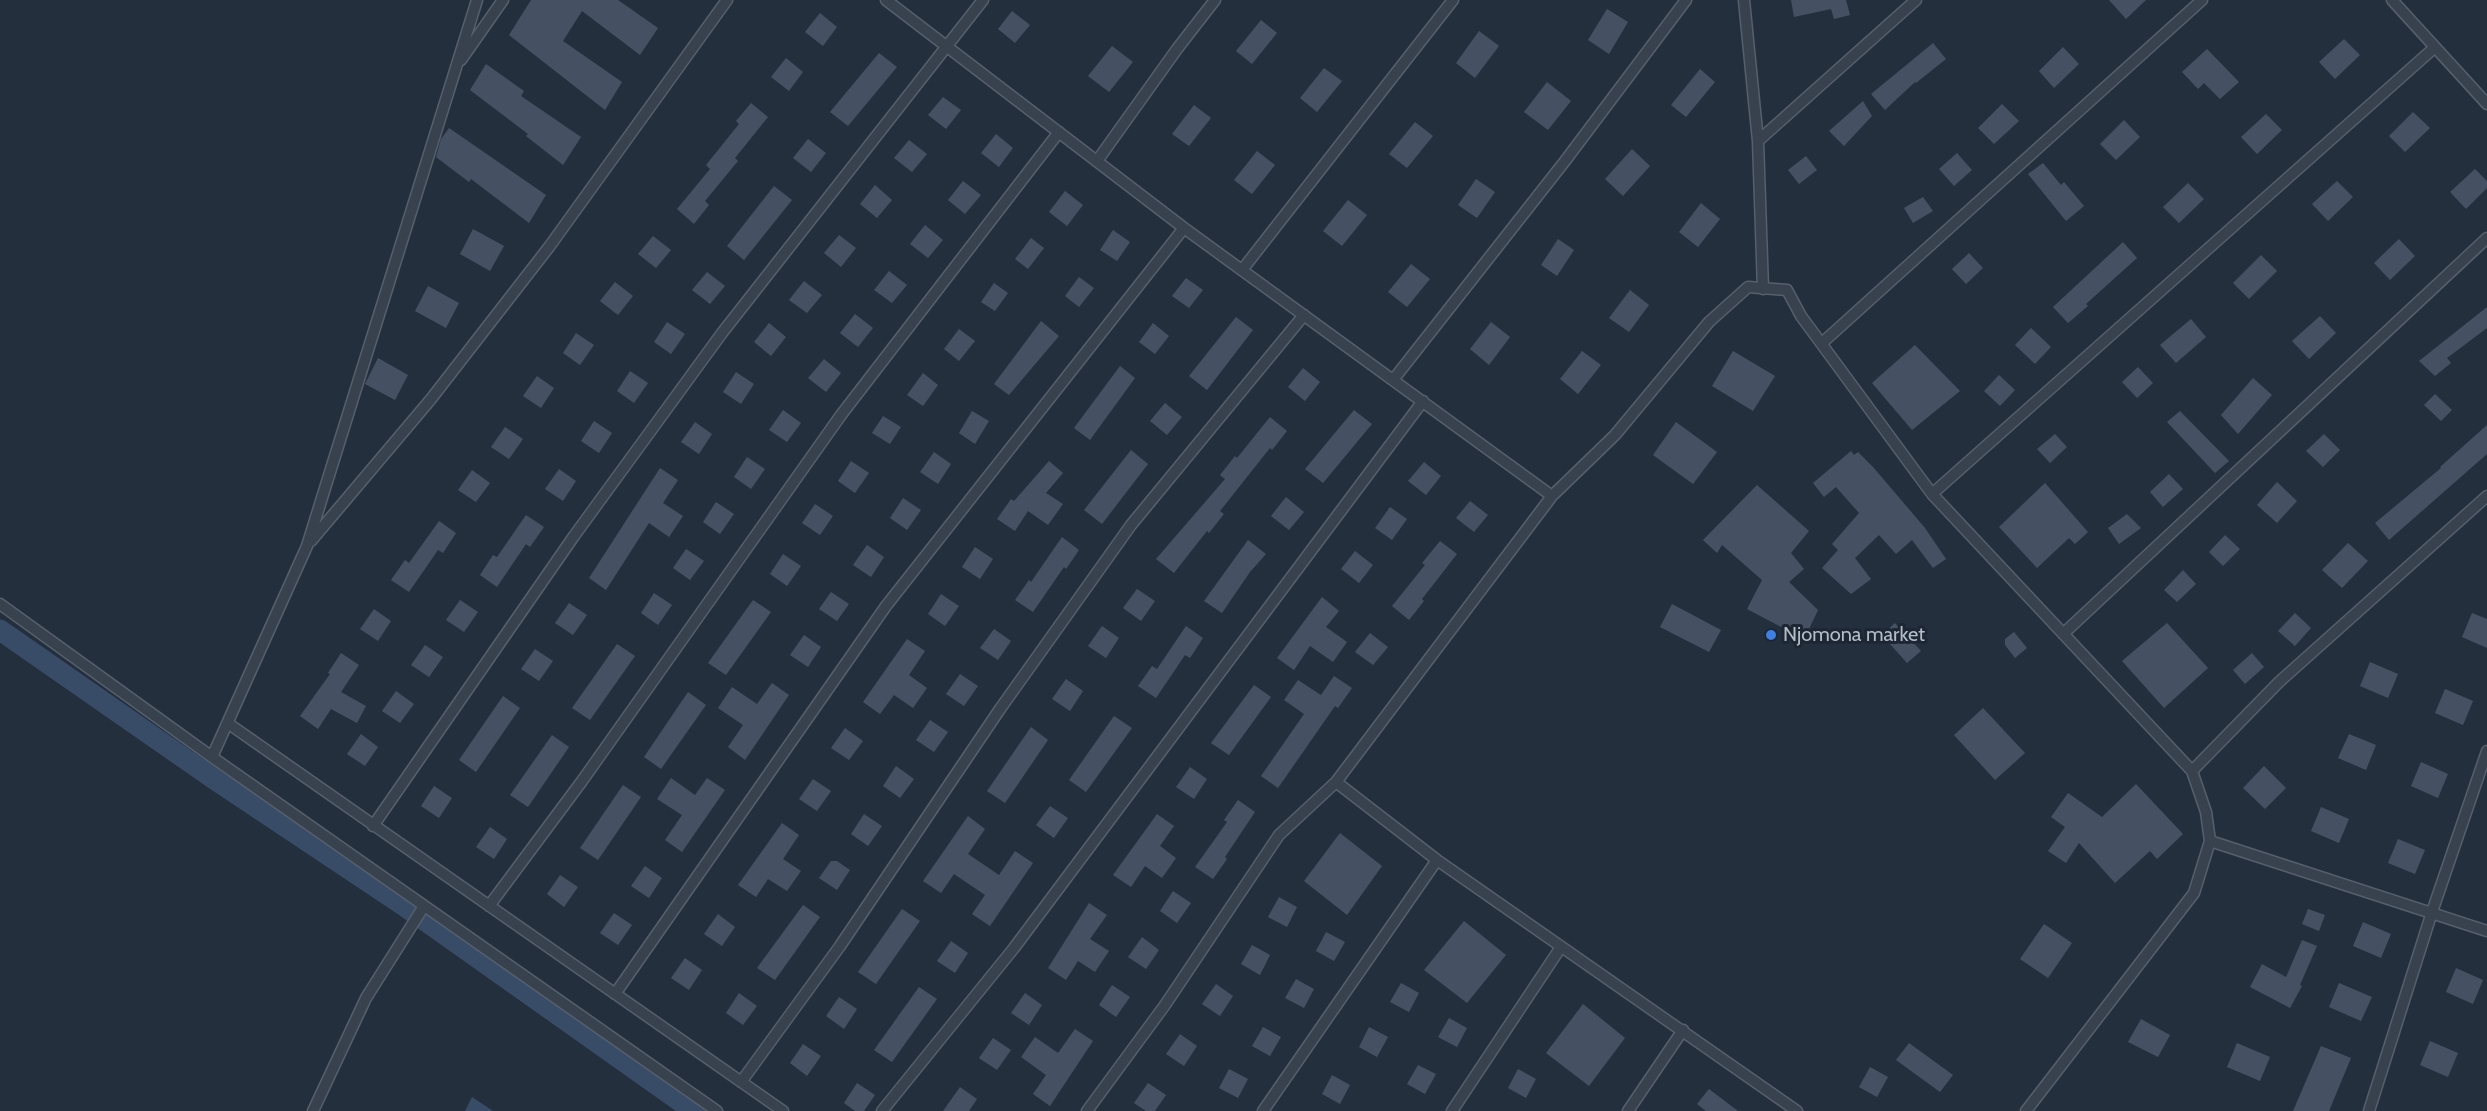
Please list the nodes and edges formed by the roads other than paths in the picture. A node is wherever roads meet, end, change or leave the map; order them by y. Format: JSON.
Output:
{"nodes":[{"id":1,"x":477,"y":0,"type":"edge"},
{"id":2,"x":502,"y":0,"type":"edge"},
{"id":3,"x":727,"y":0,"type":"edge"},
{"id":4,"x":886,"y":0,"type":"edge"},
{"id":5,"x":983,"y":0,"type":"edge"},
{"id":6,"x":1215,"y":0,"type":"edge"},
{"id":7,"x":1453,"y":0,"type":"edge"},
{"id":8,"x":1686,"y":0,"type":"edge"},
{"id":9,"x":1744,"y":0,"type":"edge"},
{"id":10,"x":1916,"y":0,"type":"edge"},
{"id":11,"x":2202,"y":0,"type":"edge"},
{"id":12,"x":2392,"y":0,"type":"edge"},
{"id":13,"x":947,"y":46,"type":"junction"},
{"id":14,"x":2434,"y":48,"type":"junction"},
{"id":15,"x":454,"y":70,"type":"junction"},
{"id":16,"x":2487,"y":104,"type":"edge"},
{"id":17,"x":1059,"y":132,"type":"junction"},
{"id":18,"x":1758,"y":141,"type":"junction"},
{"id":19,"x":1097,"y":161,"type":"junction"},
{"id":20,"x":1184,"y":228,"type":"junction"},
{"id":21,"x":2487,"y":238,"type":"edge"},
{"id":22,"x":1242,"y":270,"type":"junction"},
{"id":23,"x":1763,"y":289,"type":"junction"},
{"id":24,"x":1304,"y":315,"type":"junction"},
{"id":25,"x":1822,"y":343,"type":"junction"},
{"id":26,"x":1393,"y":380,"type":"junction"},
{"id":27,"x":1423,"y":401,"type":"junction"},
{"id":28,"x":1932,"y":494,"type":"junction"},
{"id":29,"x":1552,"y":496,"type":"junction"},
{"id":30,"x":2487,"y":496,"type":"edge"},
{"id":31,"x":308,"y":546,"type":"junction"},
{"id":32,"x":0,"y":604,"type":"edge"},
{"id":33,"x":2063,"y":634,"type":"junction"},
{"id":34,"x":229,"y":724,"type":"junction"},
{"id":35,"x":2487,"y":751,"type":"edge"},
{"id":36,"x":212,"y":758,"type":"junction"},
{"id":37,"x":2192,"y":771,"type":"junction"},
{"id":38,"x":1336,"y":783,"type":"junction"},
{"id":39,"x":374,"y":826,"type":"junction"},
{"id":40,"x":2210,"y":841,"type":"junction"},
{"id":41,"x":1437,"y":860,"type":"junction"},
{"id":42,"x":489,"y":906,"type":"junction"},
{"id":43,"x":423,"y":907,"type":"junction"},
{"id":44,"x":2432,"y":912,"type":"junction"},
{"id":45,"x":2487,"y":931,"type":"edge"},
{"id":46,"x":1562,"y":947,"type":"junction"},
{"id":47,"x":615,"y":994,"type":"junction"},
{"id":48,"x":1683,"y":1030,"type":"junction"},
{"id":49,"x":741,"y":1082,"type":"junction"},
{"id":50,"x":313,"y":1111,"type":"edge"},
{"id":51,"x":717,"y":1111,"type":"edge"},
{"id":52,"x":783,"y":1111,"type":"edge"},
{"id":53,"x":882,"y":1111,"type":"edge"},
{"id":54,"x":1087,"y":1111,"type":"edge"},
{"id":55,"x":1263,"y":1111,"type":"edge"},
{"id":56,"x":1452,"y":1111,"type":"edge"},
{"id":57,"x":1628,"y":1111,"type":"edge"},
{"id":58,"x":1797,"y":1111,"type":"edge"},
{"id":59,"x":2026,"y":1111,"type":"edge"},
{"id":60,"x":2369,"y":1111,"type":"edge"}],
"edges":[{"from":1,"to":15,"type":"lane"},
{"from":2,"to":15,"type":"lane"},
{"from":3,"to":31,"type":"lane"},
{"from":4,"to":13,"type":"lane"},
{"from":5,"to":13,"type":"lane"},
{"from":6,"to":19,"type":"lane"},
{"from":7,"to":22,"type":"lane"},
{"from":8,"to":26,"type":"lane"},
{"from":9,"to":18,"type":"lane"},
{"from":10,"to":18,"type":"lane"},
{"from":11,"to":25,"type":"lane"},
{"from":12,"to":14,"type":"lane"},
{"from":13,"to":17,"type":"lane"},
{"from":13,"to":39,"type":"lane"},
{"from":14,"to":16,"type":"lane"},
{"from":14,"to":28,"type":"lane"},
{"from":15,"to":31,"type":"lane"},
{"from":17,"to":19,"type":"lane"},
{"from":17,"to":42,"type":"lane"},
{"from":18,"to":23,"type":"lane"},
{"from":19,"to":20,"type":"lane"},
{"from":20,"to":22,"type":"lane"},
{"from":20,"to":47,"type":"lane"},
{"from":21,"to":33,"type":"lane"},
{"from":22,"to":24,"type":"lane"},
{"from":23,"to":25,"type":"lane"},
{"from":23,"to":29,"type":"lane"},
{"from":24,"to":26,"type":"lane"},
{"from":24,"to":49,"type":"lane"},
{"from":25,"to":28,"type":"lane"},
{"from":26,"to":27,"type":"lane"},
{"from":27,"to":29,"type":"lane"},
{"from":27,"to":53,"type":"lane"},
{"from":28,"to":33,"type":"lane"},
{"from":29,"to":38,"type":"lane"},
{"from":30,"to":37,"type":"lane"},
{"from":31,"to":34,"type":"lane"},
{"from":32,"to":36,"type":"lane"},
{"from":33,"to":37,"type":"lane"},
{"from":34,"to":36,"type":"lane"},
{"from":34,"to":39,"type":"lane"},
{"from":35,"to":44,"type":"lane"},
{"from":36,"to":43,"type":"lane"},
{"from":37,"to":40,"type":"lane"},
{"from":38,"to":41,"type":"lane"},
{"from":38,"to":54,"type":"lane"},
{"from":39,"to":42,"type":"lane"},
{"from":40,"to":44,"type":"lane"},
{"from":40,"to":59,"type":"lane"},
{"from":41,"to":46,"type":"lane"},
{"from":41,"to":55,"type":"lane"},
{"from":42,"to":47,"type":"lane"},
{"from":43,"to":50,"type":"lane"},
{"from":43,"to":51,"type":"lane"},
{"from":44,"to":45,"type":"lane"},
{"from":44,"to":60,"type":"lane"},
{"from":46,"to":48,"type":"lane"},
{"from":46,"to":56,"type":"lane"},
{"from":47,"to":49,"type":"lane"},
{"from":48,"to":57,"type":"lane"},
{"from":48,"to":58,"type":"lane"},
{"from":49,"to":52,"type":"lane"}]}
